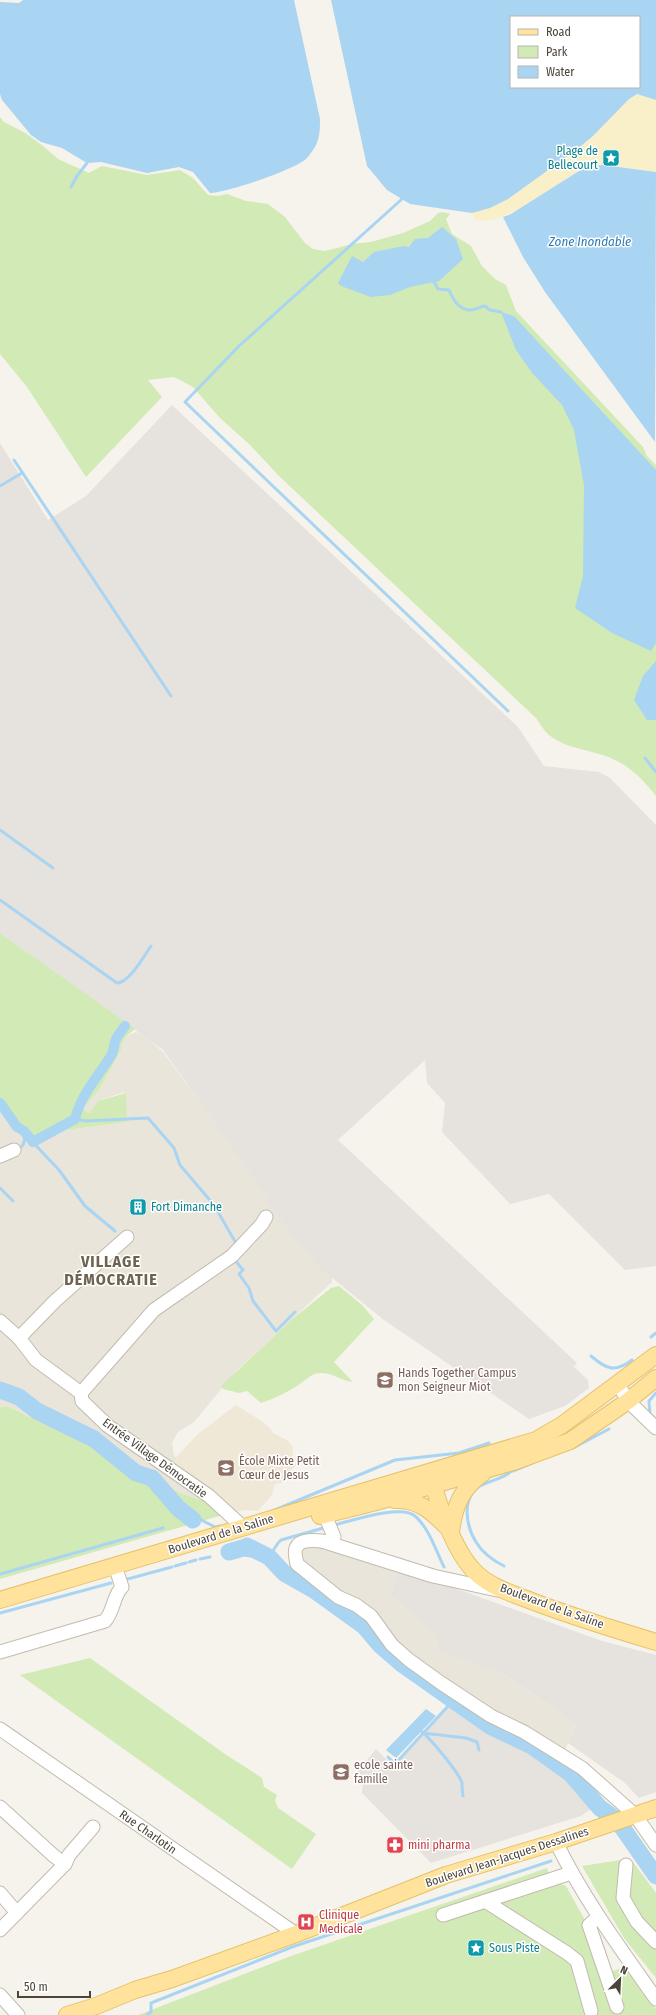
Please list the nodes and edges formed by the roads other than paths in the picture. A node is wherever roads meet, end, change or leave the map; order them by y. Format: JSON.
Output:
{"nodes":[{"id":1,"x":14,"y":1150,"type":"dead end"},
{"id":2,"x":0,"y":1156,"type":"edge"},
{"id":3,"x":266,"y":1217,"type":"dead end"},
{"id":4,"x":127,"y":1237,"type":"dead end"},
{"id":5,"x":0,"y":1321,"type":"edge"},
{"id":6,"x":19,"y":1338,"type":"junction"},
{"id":7,"x":656,"y":1355,"type":"edge"},
{"id":8,"x":656,"y":1378,"type":"edge"},
{"id":9,"x":618,"y":1384,"type":"junction"},
{"id":10,"x":81,"y":1393,"type":"junction"},
{"id":11,"x":628,"y":1401,"type":"junction"},
{"id":12,"x":656,"y":1428,"type":"edge"},
{"id":13,"x":492,"y":1468,"type":"junction"},
{"id":14,"x":431,"y":1479,"type":"junction"},
{"id":15,"x":376,"y":1502,"type":"junction"},
{"id":16,"x":325,"y":1515,"type":"junction"},
{"id":17,"x":243,"y":1531,"type":"junction"},
{"id":18,"x":451,"y":1532,"type":"junction"},
{"id":19,"x":320,"y":1541,"type":"junction"},
{"id":20,"x":200,"y":1546,"type":"junction"},
{"id":21,"x":117,"y":1572,"type":"junction"},
{"id":22,"x":511,"y":1593,"type":"junction"},
{"id":23,"x":0,"y":1600,"type":"edge"},
{"id":24,"x":0,"y":1604,"type":"edge"},
{"id":25,"x":656,"y":1642,"type":"edge"},
{"id":26,"x":0,"y":1652,"type":"edge"},
{"id":27,"x":0,"y":1729,"type":"edge"},
{"id":28,"x":0,"y":1807,"type":"edge"},
{"id":29,"x":656,"y":1808,"type":"edge"},
{"id":30,"x":622,"y":1819,"type":"junction"},
{"id":31,"x":93,"y":1827,"type":"dead end"},
{"id":32,"x":556,"y":1842,"type":"junction"},
{"id":33,"x":656,"y":1845,"type":"edge"},
{"id":34,"x":65,"y":1864,"type":"junction"},
{"id":35,"x":626,"y":1865,"type":"dead end"},
{"id":36,"x":570,"y":1872,"type":"junction"},
{"id":37,"x":0,"y":1893,"type":"edge"},
{"id":38,"x":485,"y":1901,"type":"junction"},
{"id":39,"x":17,"y":1913,"type":"junction"},
{"id":40,"x":443,"y":1915,"type":"dead end"},
{"id":41,"x":598,"y":1917,"type":"junction"},
{"id":42,"x":0,"y":1930,"type":"edge"},
{"id":43,"x":296,"y":1934,"type":"junction"},
{"id":44,"x":656,"y":1942,"type":"edge"},
{"id":45,"x":0,"y":1995,"type":"edge"},
{"id":46,"x":656,"y":1999,"type":"edge"},
{"id":47,"x":617,"y":2007,"type":"dead end"},
{"id":48,"x":591,"y":2011,"type":"dead end"},
{"id":49,"x":18,"y":2015,"type":"edge"},
{"id":50,"x":67,"y":2015,"type":"edge"}],
"edges":[{"from":1,"to":2,"type":"street"},
{"from":3,"to":10,"type":"street"},
{"from":4,"to":6,"type":"street"},
{"from":5,"to":6,"type":"street","name":"Entrée Village Démocratie"},
{"from":6,"to":10,"type":"street","name":"Entrée Village Démocratie"},
{"from":7,"to":9,"type":"main road"},
{"from":8,"to":11,"type":"main road"},
{"from":9,"to":11,"type":"street"},
{"from":9,"to":14,"type":"main road"},
{"from":10,"to":17,"type":"street","name":"Entrée Village Démocratie"},
{"from":11,"to":12,"type":"street"},
{"from":11,"to":13,"type":"main road"},
{"from":13,"to":14,"type":"main road"},
{"from":13,"to":18,"type":"main road"},
{"from":14,"to":15,"type":"main road","name":"Boulevard de la Saline"},
{"from":14,"to":17,"type":"main road","name":"Boulevard de la Saline"},
{"from":14,"to":18,"type":"main road","name":"Boulevard de la Saline"},
{"from":15,"to":16,"type":"main road","name":"Boulevard de la Saline"},
{"from":15,"to":18,"type":"main road"},
{"from":16,"to":17,"type":"main road","name":"Boulevard de la Saline"},
{"from":16,"to":19,"type":"street"},
{"from":17,"to":20,"type":"main road","name":"Boulevard de la Saline"},
{"from":18,"to":22,"type":"main road","name":"Boulevard de la Saline"},
{"from":19,"to":22,"type":"street"},
{"from":19,"to":30,"type":"street"},
{"from":20,"to":21,"type":"main road","name":"Boulevard de la Saline"},
{"from":20,"to":23,"type":"main road","name":"Boulevard de la Saline"},
{"from":21,"to":24,"type":"main road","name":"Boulevard de la Saline"},
{"from":21,"to":26,"type":"street"},
{"from":22,"to":25,"type":"main road","name":"Boulevard de la Saline"},
{"from":27,"to":43,"type":"street","name":"Rue Charlotin"},
{"from":28,"to":34,"type":"street"},
{"from":29,"to":30,"type":"main road","name":"Boulevard Jean-Jacques Dessalines"},
{"from":30,"to":32,"type":"main road","name":"Boulevard Jean-Jacques Dessalines"},
{"from":30,"to":33,"type":"street"},
{"from":31,"to":34,"type":"street"},
{"from":32,"to":36,"type":"street"},
{"from":32,"to":43,"type":"main road","name":"Boulevard Jean-Jacques Dessalines"},
{"from":34,"to":39,"type":"street"},
{"from":35,"to":44,"type":"street"},
{"from":36,"to":38,"type":"street"},
{"from":36,"to":41,"type":"street"},
{"from":37,"to":39,"type":"street"},
{"from":38,"to":40,"type":"street"},
{"from":38,"to":48,"type":"street"},
{"from":39,"to":42,"type":"street"},
{"from":41,"to":46,"type":"street"},
{"from":41,"to":47,"type":"street"},
{"from":43,"to":50,"type":"main road","name":"Boulevard Jean-Jacques Dessalines"},
{"from":45,"to":49,"type":"street"}]}
